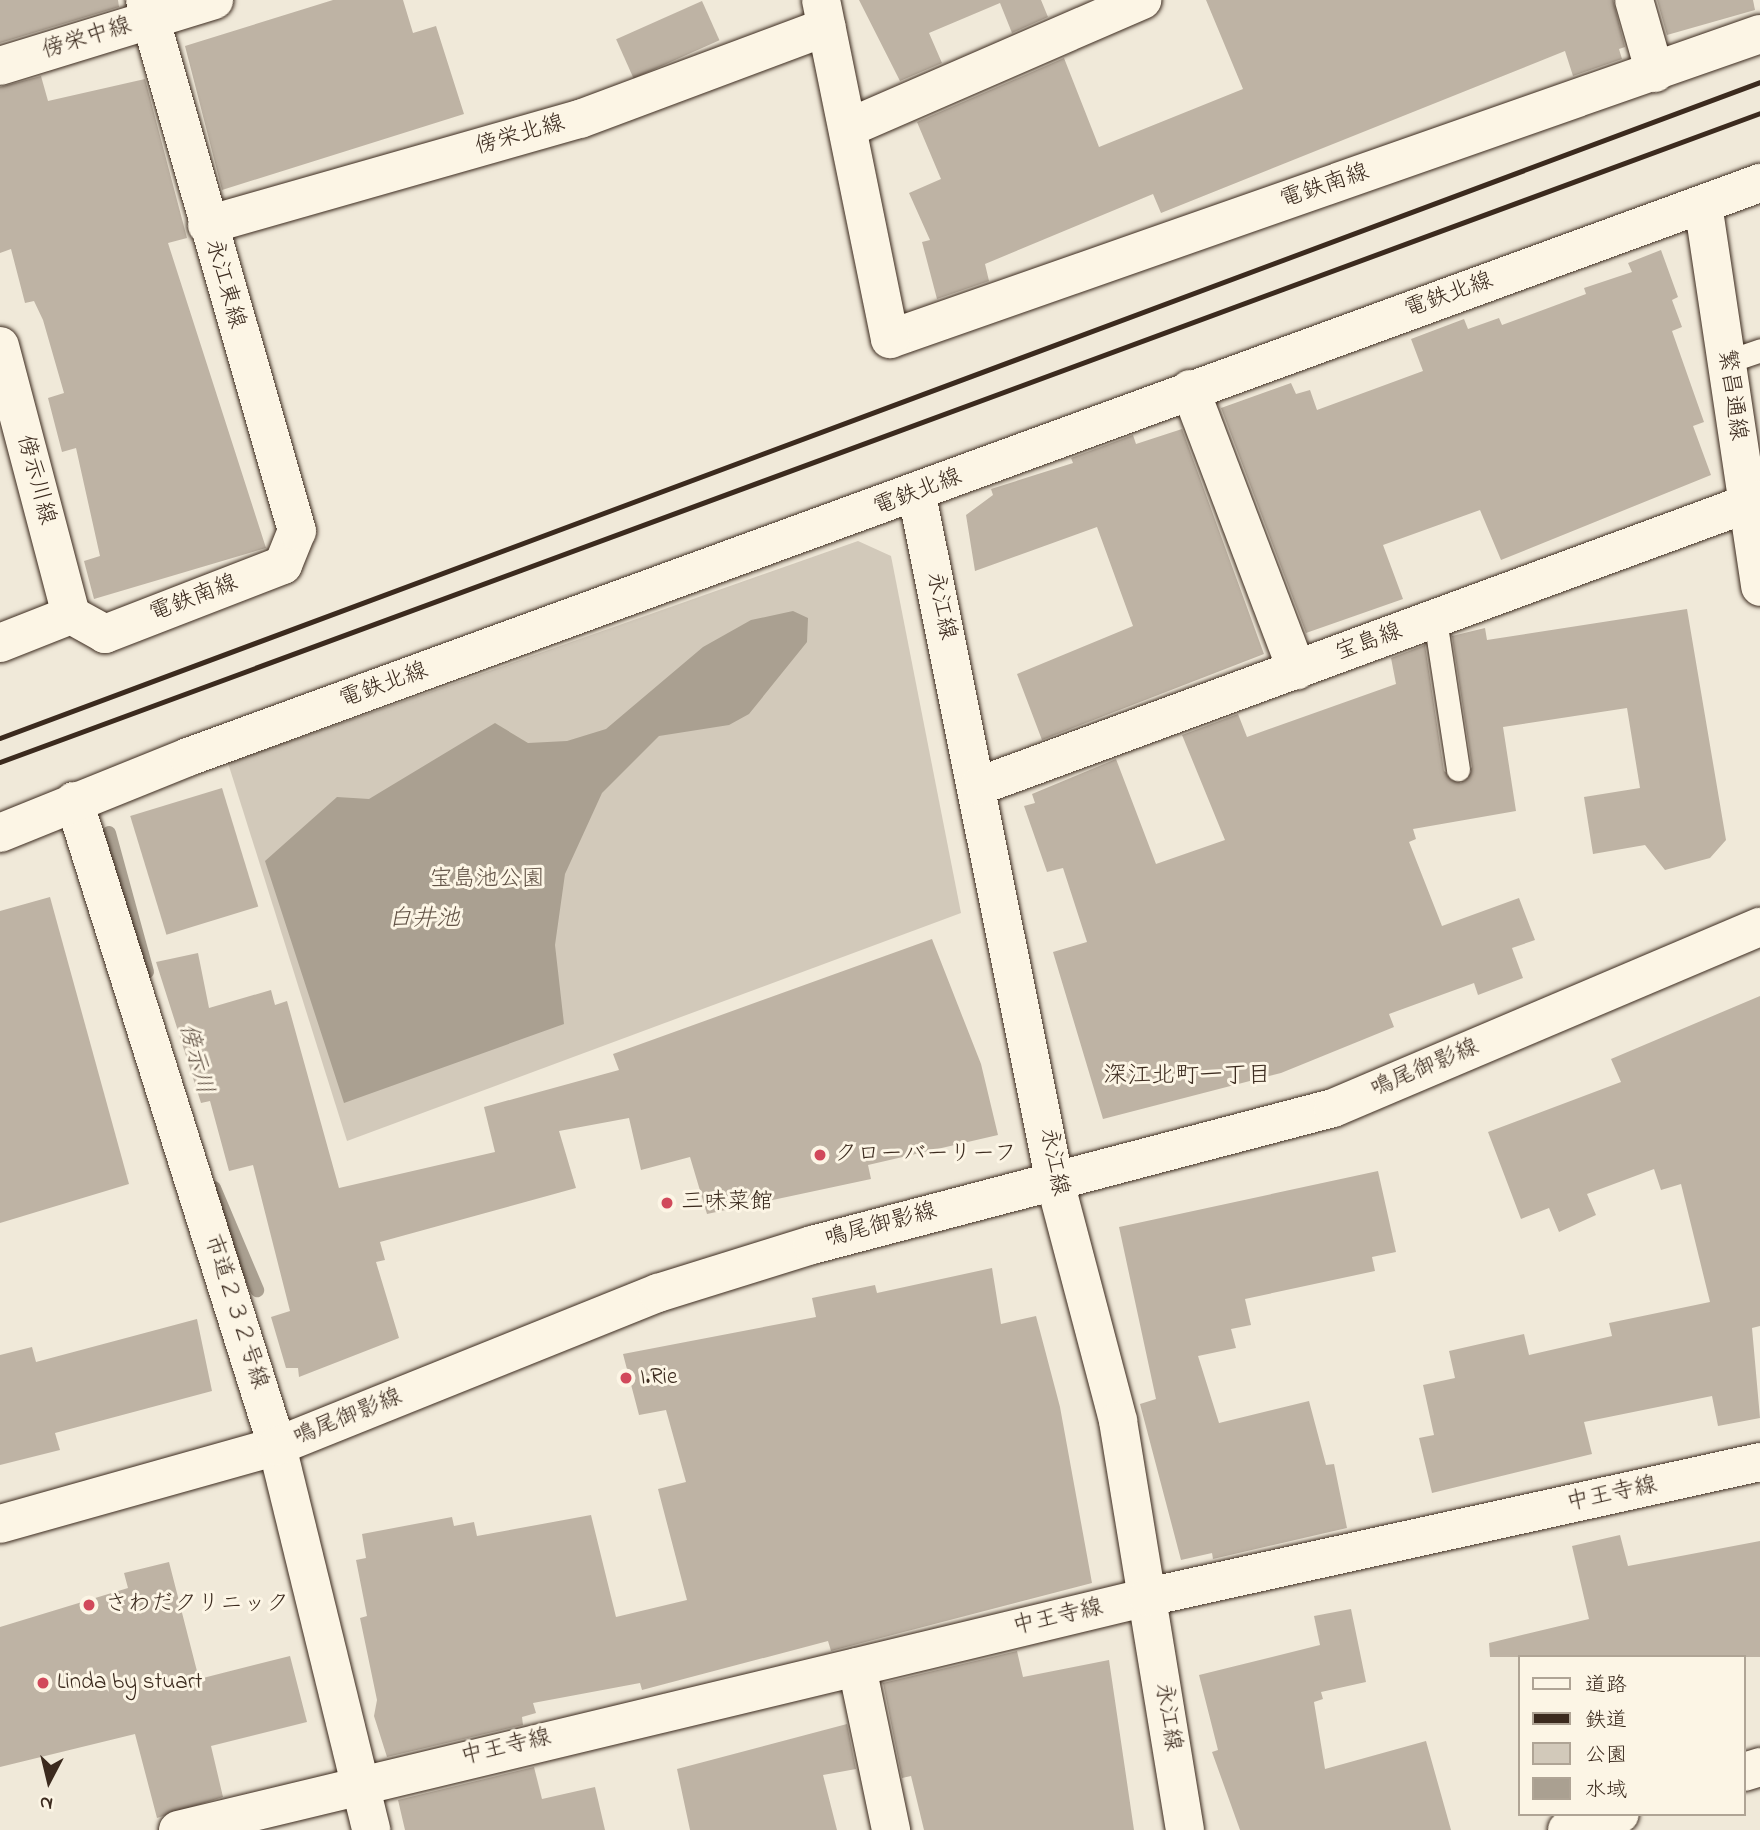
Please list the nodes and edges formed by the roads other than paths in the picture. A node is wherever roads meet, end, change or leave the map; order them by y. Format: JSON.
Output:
{"nodes":[{"id":1,"x":214,"y":0,"type":"edge"},
{"id":2,"x":1142,"y":0,"type":"edge"},
{"id":3,"x":1634,"y":0,"type":"edge"},
{"id":4,"x":148,"y":10,"type":"edge"},
{"id":5,"x":823,"y":13,"type":"edge"},
{"id":6,"x":1760,"y":34,"type":"edge"},
{"id":7,"x":0,"y":66,"type":"edge"},
{"id":8,"x":1655,"y":73,"type":"junction"},
{"id":9,"x":848,"y":128,"type":"junction"},
{"id":10,"x":1760,"y":183,"type":"edge"},
{"id":11,"x":1703,"y":204,"type":"junction"},
{"id":12,"x":207,"y":225,"type":"junction"},
{"id":13,"x":0,"y":346,"type":"edge"},
{"id":14,"x":1743,"y":356,"type":"edge"},
{"id":15,"x":1189,"y":389,"type":"junction"},
{"id":16,"x":917,"y":495,"type":"junction"},
{"id":17,"x":1754,"y":502,"type":"edge"},
{"id":18,"x":283,"y":565,"type":"joint"},
{"id":19,"x":1760,"y":587,"type":"edge"},
{"id":20,"x":71,"y":615,"type":"junction"},
{"id":21,"x":1435,"y":619,"type":"junction"},
{"id":22,"x":0,"y":643,"type":"edge"},
{"id":23,"x":1297,"y":670,"type":"junction"},
{"id":24,"x":1458,"y":769,"type":"dead end"},
{"id":25,"x":979,"y":786,"type":"junction"},
{"id":26,"x":74,"y":801,"type":"junction"},
{"id":27,"x":0,"y":832,"type":"edge"},
{"id":28,"x":1760,"y":926,"type":"edge"},
{"id":29,"x":1054,"y":1178,"type":"junction"},
{"id":30,"x":277,"y":1446,"type":"junction"},
{"id":31,"x":1760,"y":1462,"type":"edge"},
{"id":32,"x":0,"y":1524,"type":"edge"},
{"id":33,"x":1148,"y":1597,"type":"junction"},
{"id":34,"x":857,"y":1667,"type":"junction"},
{"id":35,"x":358,"y":1782,"type":"junction"},
{"id":36,"x":1613,"y":1816,"type":"edge"},
{"id":37,"x":178,"y":1830,"type":"edge"},
{"id":38,"x":371,"y":1830,"type":"edge"},
{"id":39,"x":891,"y":1830,"type":"edge"},
{"id":40,"x":1185,"y":1830,"type":"edge"},
{"id":41,"x":1567,"y":1830,"type":"edge"}],
"edges":[{"from":1,"to":4,"type":"street","name":"傍栄中線"},
{"from":2,"to":9,"type":"street"},
{"from":3,"to":8,"type":"street"},
{"from":4,"to":7,"type":"street","name":"傍栄中線"},
{"from":4,"to":12,"type":"street","name":"永江東線"},
{"from":5,"to":9,"type":"street"},
{"from":5,"to":12,"type":"street","name":"傍栄北線"},
{"from":6,"to":8,"type":"street","name":"電鉄南線"},
{"from":8,"to":9,"type":"street","name":"電鉄南線"},
{"from":10,"to":11,"type":"street","name":"電鉄北線"},
{"from":11,"to":14,"type":"street","name":"繁昌通線"},
{"from":11,"to":15,"type":"street","name":"電鉄北線"},
{"from":12,"to":18,"type":"street","name":"永江東線"},
{"from":13,"to":20,"type":"street","name":"傍示川線"},
{"from":14,"to":17,"type":"street","name":"繁昌通線"},
{"from":15,"to":16,"type":"street","name":"電鉄北線"},
{"from":15,"to":23,"type":"street"},
{"from":16,"to":25,"type":"street","name":"永江線"},
{"from":16,"to":26,"type":"street","name":"電鉄北線"},
{"from":17,"to":19,"type":"street","name":"繁昌通線"},
{"from":17,"to":21,"type":"street","name":"宝島線"},
{"from":18,"to":20,"type":"street","name":"電鉄南線"},
{"from":20,"to":22,"type":"street"},
{"from":21,"to":23,"type":"street","name":"宝島線"},
{"from":21,"to":24,"type":"lane"},
{"from":23,"to":25,"type":"street","name":"宝島線"},
{"from":25,"to":29,"type":"street","name":"永江線"},
{"from":26,"to":27,"type":"street","name":"電鉄北線"},
{"from":26,"to":30,"type":"street","name":"市道２３２号線"},
{"from":28,"to":29,"type":"street","name":"鳴尾御影線"},
{"from":29,"to":30,"type":"street","name":"鳴尾御影線"},
{"from":29,"to":33,"type":"street","name":"永江線"},
{"from":30,"to":32,"type":"street","name":"鳴尾御影線"},
{"from":30,"to":35,"type":"street","name":"市道２３２号線"},
{"from":31,"to":33,"type":"street","name":"中王寺線"},
{"from":33,"to":34,"type":"street","name":"中王寺線"},
{"from":33,"to":40,"type":"street","name":"永江線"},
{"from":34,"to":35,"type":"street","name":"中王寺線"},
{"from":34,"to":39,"type":"street"},
{"from":35,"to":37,"type":"street","name":"中王寺線"},
{"from":35,"to":38,"type":"street","name":"市道２３２号線"},
{"from":36,"to":41,"type":"street"}]}
